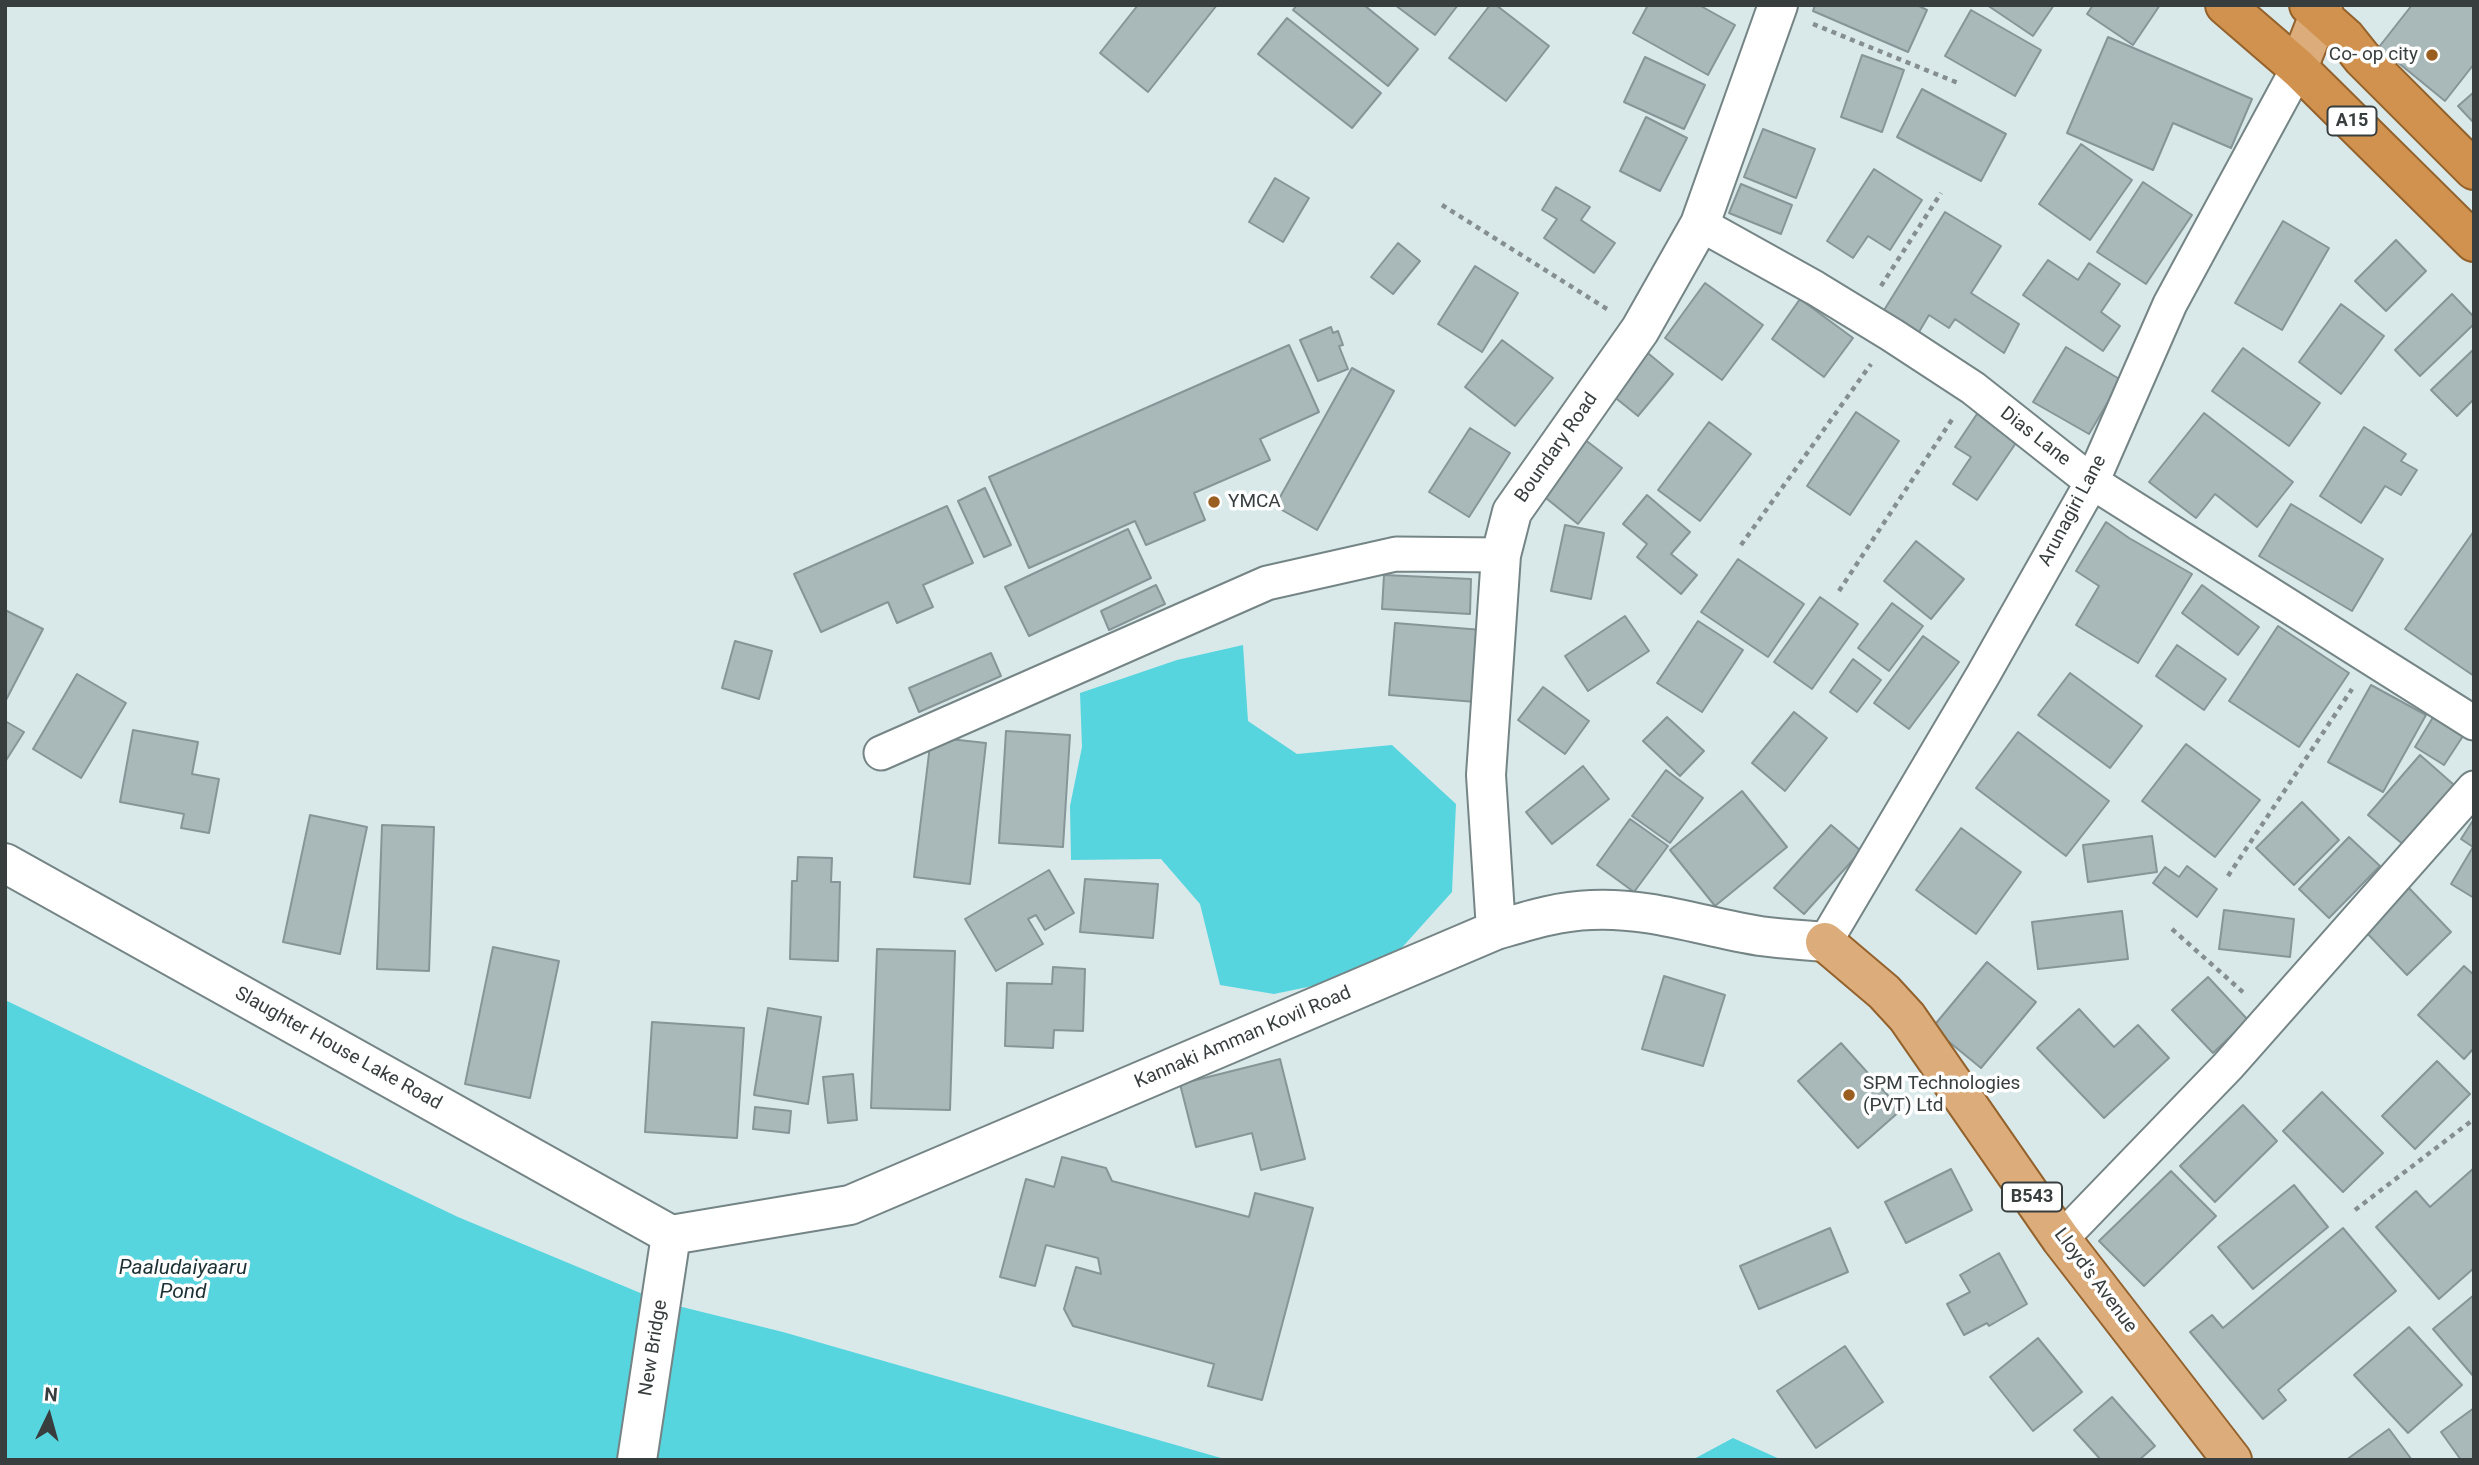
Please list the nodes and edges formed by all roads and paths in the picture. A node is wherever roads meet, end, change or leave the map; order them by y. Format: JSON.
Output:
{"nodes":[{"id":1,"x":2225,"y":5,"type":"edge"},
{"id":2,"x":1778,"y":7,"type":"edge"},
{"id":3,"x":2317,"y":8,"type":"edge"},
{"id":4,"x":2298,"y":68,"type":"junction"},
{"id":5,"x":1958,"y":83,"type":"dead end"},
{"id":6,"x":2474,"y":170,"type":"edge"},
{"id":7,"x":1941,"y":193,"type":"dead end"},
{"id":8,"x":1442,"y":205,"type":"dead end"},
{"id":9,"x":1700,"y":224,"type":"junction"},
{"id":10,"x":2474,"y":242,"type":"edge"},
{"id":11,"x":1861,"y":316,"type":"junction"},
{"id":12,"x":1640,"y":330,"type":"junction"},
{"id":13,"x":1892,"y":335,"type":"junction"},
{"id":14,"x":1973,"y":388,"type":"junction"},
{"id":15,"x":2092,"y":482,"type":"junction"},
{"id":16,"x":1741,"y":545,"type":"dead end"},
{"id":17,"x":1501,"y":555,"type":"junction"},
{"id":18,"x":1839,"y":591,"type":"dead end"},
{"id":19,"x":2371,"y":659,"type":"junction"},
{"id":20,"x":2474,"y":723,"type":"edge"},
{"id":21,"x":881,"y":752,"type":"dead end"},
{"id":22,"x":2474,"y":788,"type":"edge"},
{"id":23,"x":5,"y":863,"type":"edge"},
{"id":24,"x":2228,"y":876,"type":"dead end"},
{"id":25,"x":2172,"y":929,"type":"dead end"},
{"id":26,"x":1496,"y":930,"type":"junction"},
{"id":27,"x":1825,"y":942,"type":"junction"},
{"id":28,"x":2272,"y":1018,"type":"junction"},
{"id":29,"x":2474,"y":1119,"type":"edge"},
{"id":30,"x":2355,"y":1210,"type":"dead end"},
{"id":31,"x":671,"y":1235,"type":"junction"},
{"id":32,"x":2061,"y":1239,"type":"junction"},
{"id":33,"x":637,"y":1460,"type":"edge"},
{"id":34,"x":2232,"y":1460,"type":"edge"}],
"edges":[{"from":1,"to":4,"type":"highway","number":"A15"},
{"from":2,"to":5,"type":"path"},
{"from":2,"to":9,"type":"main road","name":"Boundary Road"},
{"from":3,"to":4,"type":"main road"},
{"from":3,"to":6,"type":"highway","number":"A15"},
{"from":4,"to":10,"type":"highway","number":"A15"},
{"from":4,"to":15,"type":"street","name":"Arunagiri Lane"},
{"from":7,"to":11,"type":"path"},
{"from":8,"to":12,"type":"path"},
{"from":9,"to":11,"type":"street","name":"Dias Lane"},
{"from":9,"to":12,"type":"main road","name":"Boundary Road"},
{"from":11,"to":13,"type":"street","name":"Dias Lane"},
{"from":12,"to":17,"type":"main road","name":"Boundary Road"},
{"from":13,"to":14,"type":"street","name":"Dias Lane"},
{"from":13,"to":16,"type":"path"},
{"from":14,"to":15,"type":"street","name":"Dias Lane"},
{"from":14,"to":18,"type":"path"},
{"from":15,"to":19,"type":"street","name":"Dias Lane"},
{"from":15,"to":27,"type":"street","name":"Arunagiri Lane"},
{"from":17,"to":21,"type":"street"},
{"from":17,"to":26,"type":"main road","name":"Boundary Road"},
{"from":19,"to":20,"type":"street","name":"Dias Lane"},
{"from":19,"to":24,"type":"path"},
{"from":22,"to":28,"type":"street"},
{"from":23,"to":31,"type":"main road","name":"Slaughter House Lake Road"},
{"from":25,"to":28,"type":"path"},
{"from":26,"to":27,"type":"main road","name":"Kannaki Amman Kovil Road"},
{"from":26,"to":31,"type":"main road","name":"Kannaki Amman Kovil Road"},
{"from":27,"to":32,"type":"main road","name":"Lloyd’s Avenue","number":"B543"},
{"from":28,"to":32,"type":"street"},
{"from":29,"to":30,"type":"path"},
{"from":31,"to":33,"type":"main road","name":"New Bridge"},
{"from":32,"to":34,"type":"main road","name":"Lloyd’s Avenue","number":"B543"}]}
